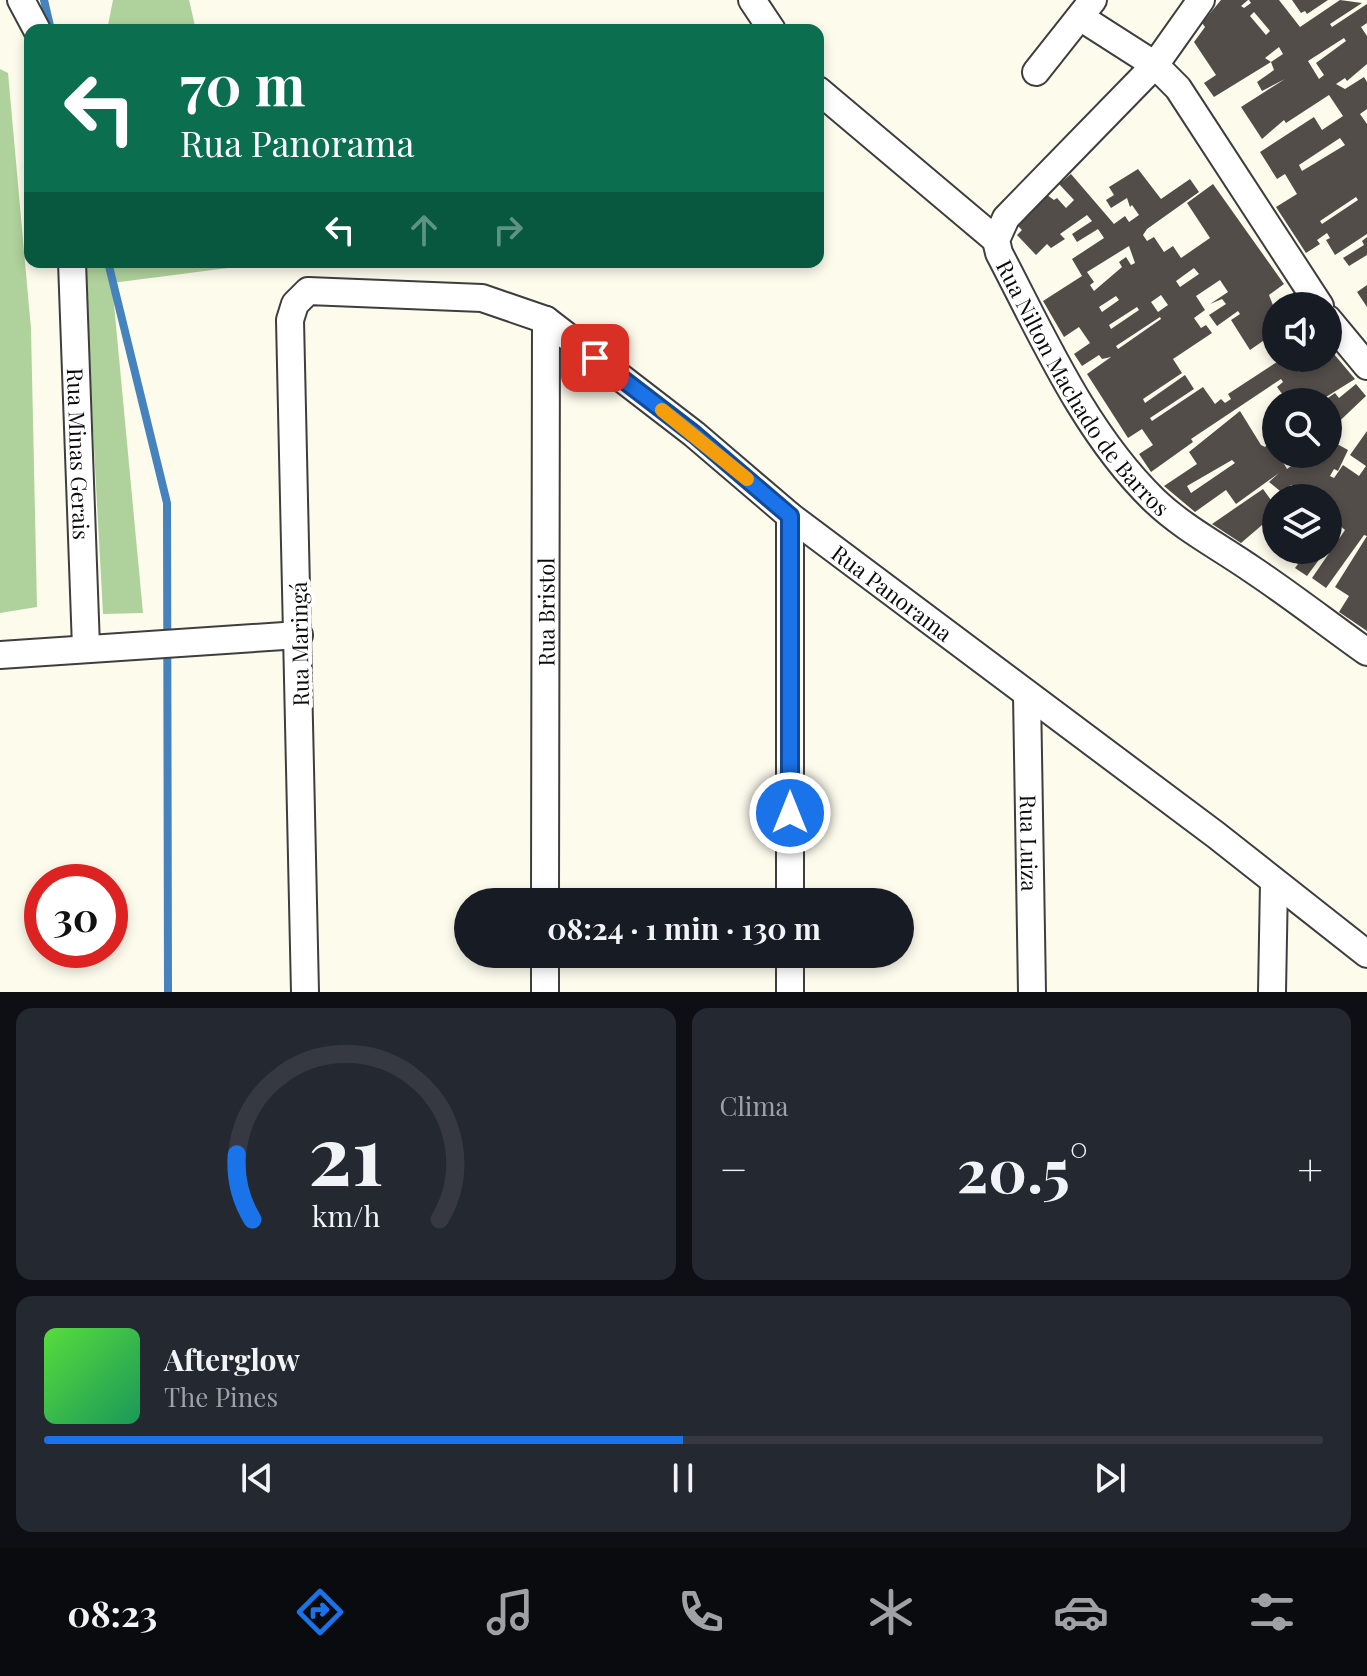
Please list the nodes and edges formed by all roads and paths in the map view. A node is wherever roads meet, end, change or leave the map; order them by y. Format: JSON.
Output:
{"nodes":[{"id":1,"x":21,"y":0,"type":"edge"},
{"id":2,"x":752,"y":0,"type":"edge"},
{"id":3,"x":1201,"y":0,"type":"edge"},
{"id":4,"x":1086,"y":9,"type":"edge"},
{"id":5,"x":34,"y":24,"type":"edge"},
{"id":6,"x":768,"y":24,"type":"edge"},
{"id":7,"x":1155,"y":65,"type":"junction"},
{"id":8,"x":1036,"y":72,"type":"dead end"},
{"id":9,"x":824,"y":95,"type":"edge"},
{"id":10,"x":996,"y":240,"type":"junction"},
{"id":11,"x":72,"y":268,"type":"edge"},
{"id":12,"x":1311,"y":292,"type":"edge"},
{"id":13,"x":299,"y":298,"type":"joint"},
{"id":14,"x":546,"y":320,"type":"junction"},
{"id":15,"x":1342,"y":336,"type":"edge"},
{"id":16,"x":1367,"y":366,"type":"edge"},
{"id":17,"x":790,"y":516,"type":"junction"},
{"id":18,"x":299,"y":635,"type":"junction"},
{"id":19,"x":86,"y":647,"type":"junction"},
{"id":20,"x":1367,"y":652,"type":"edge"},
{"id":21,"x":0,"y":655,"type":"edge"},
{"id":22,"x":1027,"y":695,"type":"junction"},
{"id":23,"x":1274,"y":883,"type":"junction"},
{"id":24,"x":545,"y":888,"type":"edge"},
{"id":25,"x":790,"y":888,"type":"edge"},
{"id":26,"x":1367,"y":954,"type":"edge"},
{"id":27,"x":545,"y":968,"type":"edge"},
{"id":28,"x":790,"y":968,"type":"edge"},
{"id":29,"x":305,"y":992,"type":"edge"},
{"id":30,"x":545,"y":992,"type":"edge"},
{"id":31,"x":790,"y":992,"type":"edge"},
{"id":32,"x":1032,"y":992,"type":"edge"},
{"id":33,"x":1272,"y":992,"type":"edge"}],
"edges":[{"from":1,"to":5,"type":"street"},
{"from":2,"to":6,"type":"street"},
{"from":3,"to":7,"type":"street","name":"Rua Nilton Machado de Barros"},
{"from":4,"to":7,"type":"street"},
{"from":4,"to":8,"type":"street"},
{"from":7,"to":10,"type":"street","name":"Rua Nilton Machado de Barros"},
{"from":7,"to":12,"type":"street"},
{"from":9,"to":10,"type":"street"},
{"from":10,"to":20,"type":"street","name":"Rua Nilton Machado de Barros"},
{"from":11,"to":19,"type":"street","name":"Rua Minas Gerais"},
{"from":13,"to":14,"type":"street","name":"Rua Panorama"},
{"from":13,"to":18,"type":"street","name":"Rua Maringá"},
{"from":14,"to":17,"type":"street","name":"Rua Panorama"},
{"from":14,"to":24,"type":"street","name":"Rua Bristol"},
{"from":15,"to":16,"type":"street"},
{"from":17,"to":22,"type":"street","name":"Rua Panorama"},
{"from":17,"to":25,"type":"street"},
{"from":18,"to":19,"type":"street"},
{"from":18,"to":29,"type":"street","name":"Rua Maringá"},
{"from":19,"to":21,"type":"street"},
{"from":22,"to":23,"type":"street","name":"Rua Panorama"},
{"from":22,"to":32,"type":"street","name":"Rua Luiza"},
{"from":23,"to":26,"type":"street","name":"Rua Panorama"},
{"from":23,"to":33,"type":"street"},
{"from":27,"to":30,"type":"street"},
{"from":28,"to":31,"type":"street"}]}
